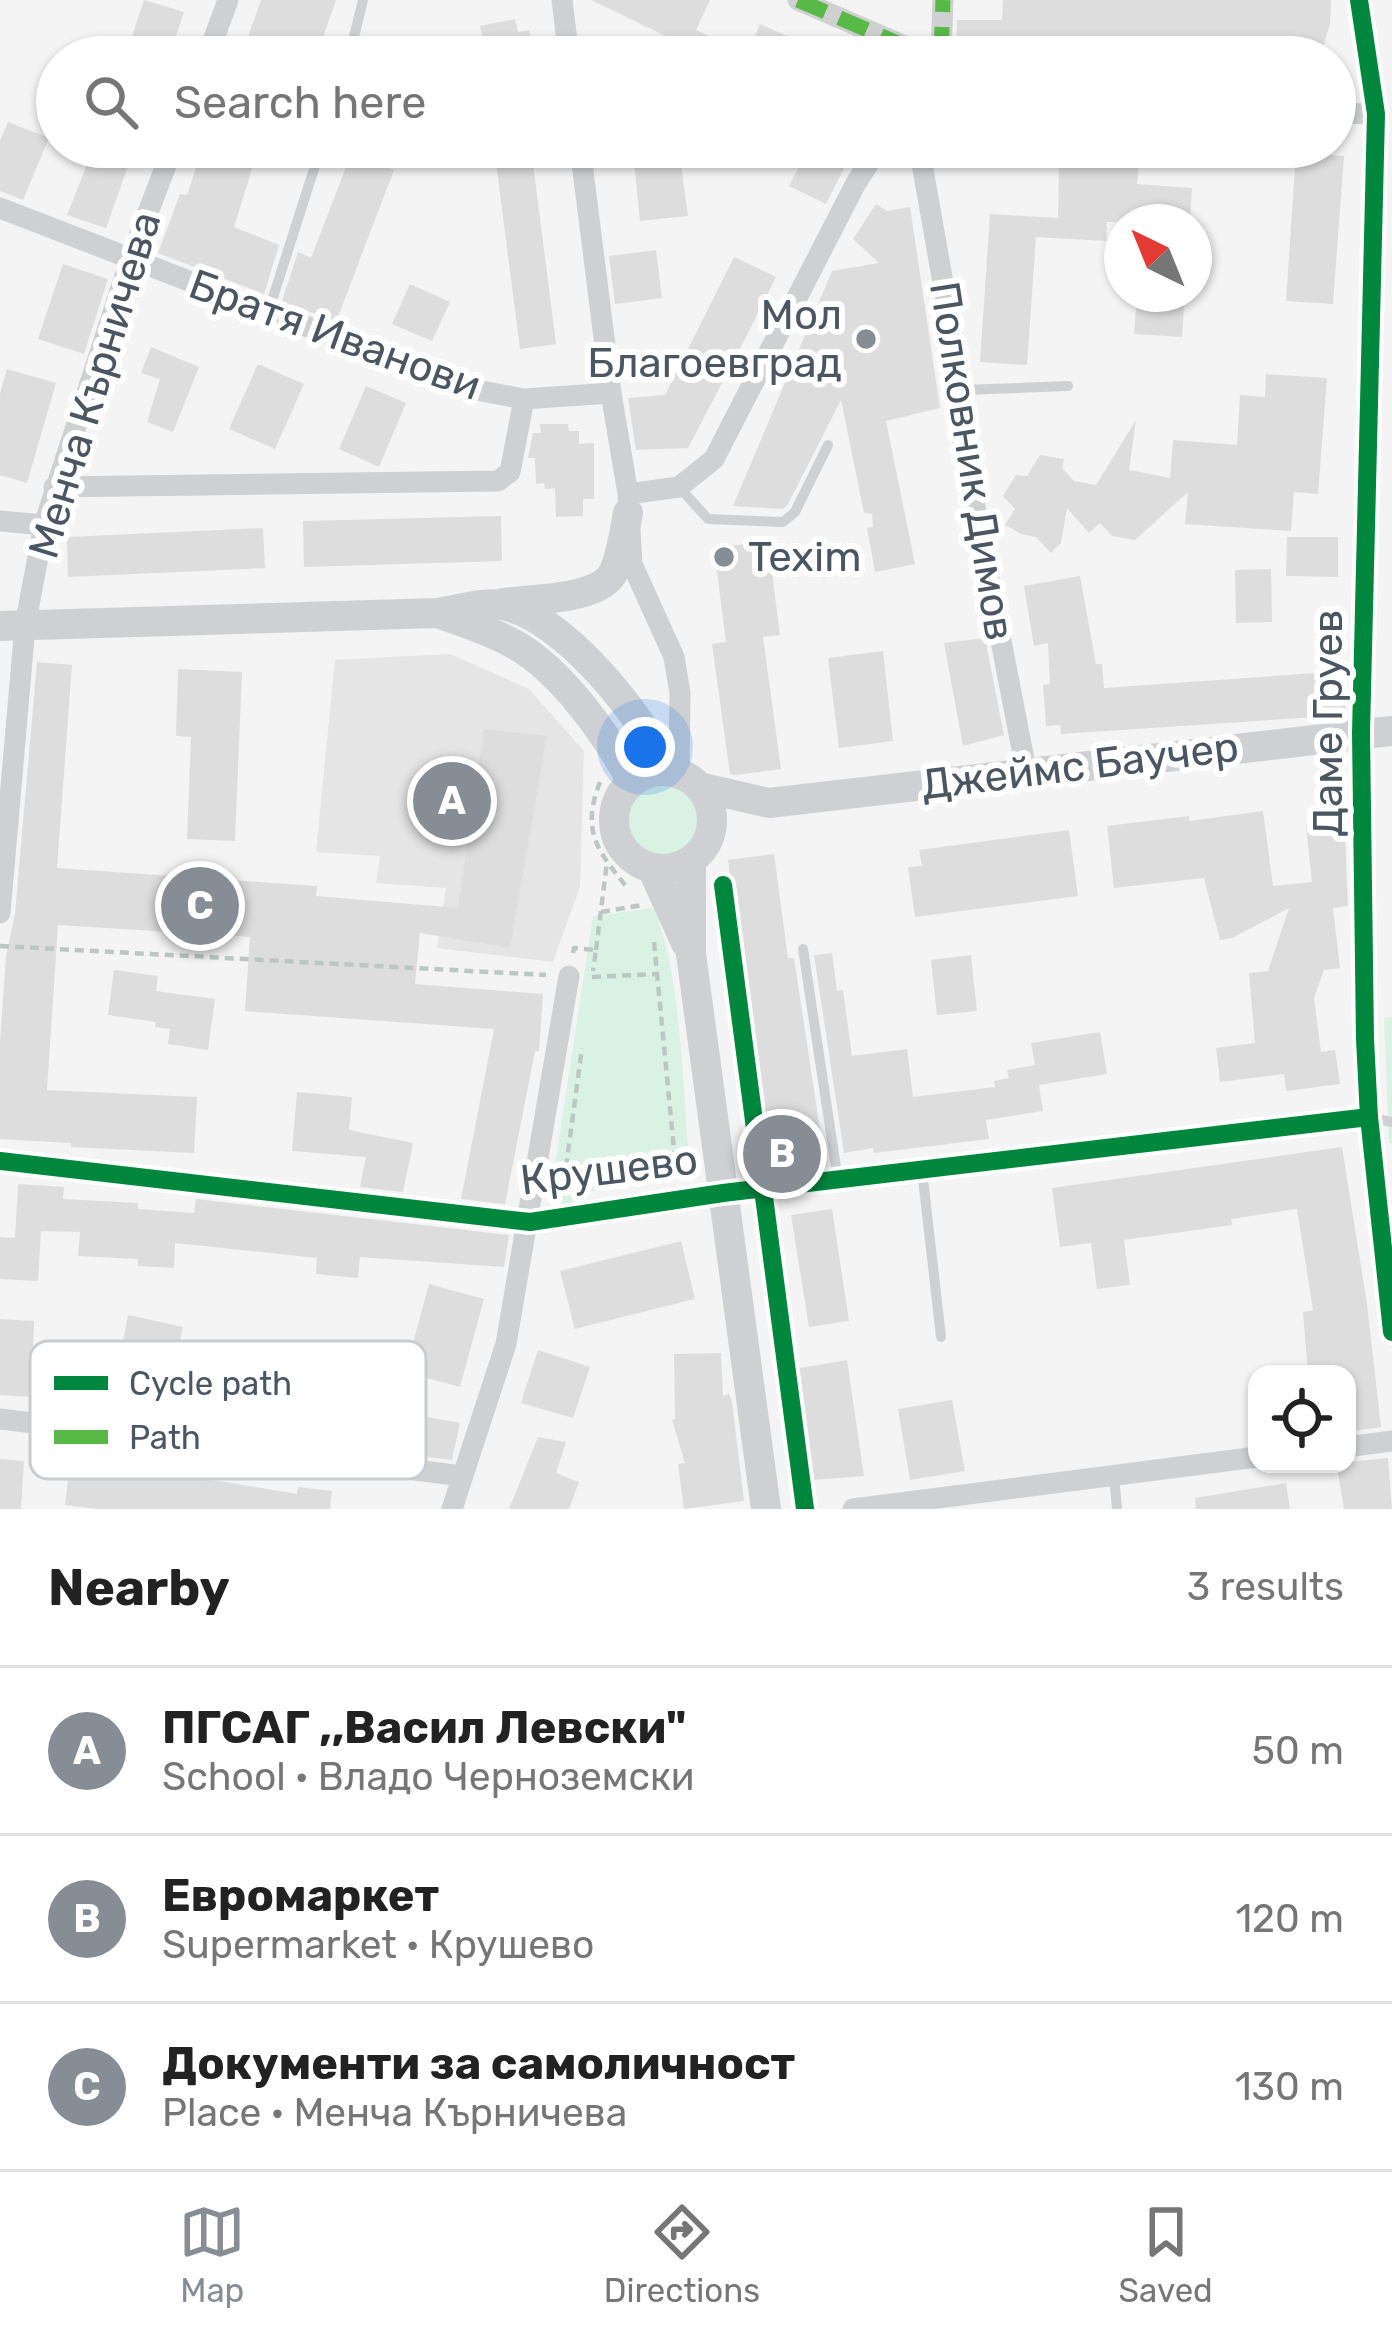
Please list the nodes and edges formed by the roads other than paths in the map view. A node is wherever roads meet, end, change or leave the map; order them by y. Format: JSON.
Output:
{"nodes":[{"id":1,"x":228,"y":0,"type":"edge"},
{"id":2,"x":363,"y":0,"type":"edge"},
{"id":3,"x":562,"y":0,"type":"edge"},
{"id":4,"x":798,"y":0,"type":"edge"},
{"id":5,"x":943,"y":0,"type":"edge"},
{"id":6,"x":1359,"y":0,"type":"edge"},
{"id":7,"x":215,"y":36,"type":"edge"},
{"id":8,"x":354,"y":36,"type":"edge"},
{"id":9,"x":566,"y":36,"type":"edge"},
{"id":10,"x":881,"y":36,"type":"edge"},
{"id":11,"x":942,"y":36,"type":"edge"},
{"id":12,"x":1356,"y":114,"type":"edge"},
{"id":13,"x":1376,"y":114,"type":"junction"},
{"id":14,"x":165,"y":168,"type":"edge"},
{"id":15,"x":314,"y":168,"type":"edge"},
{"id":16,"x":583,"y":168,"type":"edge"},
{"id":17,"x":866,"y":168,"type":"edge"},
{"id":18,"x":923,"y":168,"type":"edge"},
{"id":19,"x":0,"y":208,"type":"edge"},
{"id":20,"x":131,"y":257,"type":"junction"},
{"id":21,"x":268,"y":313,"type":"junction"},
{"id":22,"x":1068,"y":386,"type":"dead end"},
{"id":23,"x":962,"y":390,"type":"junction"},
{"id":24,"x":610,"y":393,"type":"junction"},
{"id":25,"x":524,"y":399,"type":"junction"},
{"id":26,"x":828,"y":446,"type":"dead end"},
{"id":27,"x":54,"y":487,"type":"junction"},
{"id":28,"x":679,"y":488,"type":"junction"},
{"id":29,"x":628,"y":503,"type":"junction"},
{"id":30,"x":0,"y":521,"type":"edge"},
{"id":31,"x":44,"y":525,"type":"junction"},
{"id":32,"x":496,"y":604,"type":"junction"},
{"id":33,"x":438,"y":613,"type":"junction"},
{"id":34,"x":13,"y":626,"type":"edge"},
{"id":35,"x":1377,"y":732,"type":"edge"},
{"id":36,"x":1027,"y":775,"type":"junction"},
{"id":37,"x":682,"y":777,"type":"junction"},
{"id":38,"x":617,"y":779,"type":"junction"},
{"id":39,"x":769,"y":802,"type":"junction"},
{"id":40,"x":700,"y":849,"type":"junction"},
{"id":41,"x":652,"y":868,"type":"junction"},
{"id":42,"x":0,"y":913,"type":"edge"},
{"id":43,"x":803,"y":949,"type":"dead end"},
{"id":44,"x":691,"y":954,"type":"junction"},
{"id":45,"x":569,"y":976,"type":"road end"},
{"id":46,"x":1369,"y":1117,"type":"junction"},
{"id":47,"x":1392,"y":1122,"type":"edge"},
{"id":48,"x":0,"y":1161,"type":"edge"},
{"id":49,"x":922,"y":1170,"type":"junction"},
{"id":50,"x":838,"y":1180,"type":"junction"},
{"id":51,"x":723,"y":1193,"type":"junction"},
{"id":52,"x":530,"y":1222,"type":"junction"},
{"id":53,"x":1392,"y":1332,"type":"edge"},
{"id":54,"x":941,"y":1337,"type":"dead end"},
{"id":55,"x":0,"y":1419,"type":"edge"},
{"id":56,"x":30,"y":1423,"type":"edge"},
{"id":57,"x":1392,"y":1442,"type":"edge"},
{"id":58,"x":1356,"y":1446,"type":"edge"},
{"id":59,"x":1248,"y":1458,"type":"edge"},
{"id":60,"x":426,"y":1471,"type":"edge"},
{"id":61,"x":1113,"y":1473,"type":"junction"},
{"id":62,"x":463,"y":1476,"type":"junction"},
{"id":63,"x":907,"y":1505,"type":"edge"},
{"id":64,"x":452,"y":1509,"type":"edge"},
{"id":65,"x":766,"y":1509,"type":"edge"},
{"id":66,"x":853,"y":1509,"type":"edge"},
{"id":67,"x":1117,"y":1509,"type":"edge"}],
"edges":[{"from":1,"to":7,"type":"street"},
{"from":2,"to":8,"type":"lane"},
{"from":3,"to":9,"type":"street"},
{"from":4,"to":10,"type":"street"},
{"from":5,"to":11,"type":"street"},
{"from":6,"to":13,"type":"street","name":"Даме Груев"},
{"from":12,"to":13,"type":"street"},
{"from":13,"to":35,"type":"street","name":"Даме Груев"},
{"from":14,"to":20,"type":"street","name":"Менча Кърничева"},
{"from":15,"to":21,"type":"lane"},
{"from":16,"to":24,"type":"street"},
{"from":17,"to":28,"type":"street"},
{"from":18,"to":23,"type":"street","name":"Полковник Димов"},
{"from":19,"to":20,"type":"street","name":"Братя Иванови"},
{"from":20,"to":21,"type":"street","name":"Братя Иванови"},
{"from":20,"to":27,"type":"street","name":"Менча Кърничева"},
{"from":21,"to":25,"type":"street","name":"Братя Иванови"},
{"from":22,"to":23,"type":"lane"},
{"from":23,"to":36,"type":"street","name":"Полковник Димов"},
{"from":24,"to":25,"type":"street","name":"Братя Иванови"},
{"from":24,"to":29,"type":"street"},
{"from":25,"to":27,"type":"street"},
{"from":26,"to":28,"type":"lane"},
{"from":27,"to":31,"type":"street","name":"Менча Кърничева"},
{"from":28,"to":29,"type":"street"},
{"from":29,"to":32,"type":"street"},
{"from":29,"to":37,"type":"street"},
{"from":30,"to":31,"type":"street"},
{"from":31,"to":34,"type":"street","name":"Менча Кърничева"},
{"from":32,"to":33,"type":"street"},
{"from":32,"to":37,"type":"street"},
{"from":33,"to":34,"type":"street"},
{"from":33,"to":38,"type":"street"},
{"from":34,"to":42,"type":"street","name":"Менча Кърничева"},
{"from":35,"to":36,"type":"street","name":"Джеймс Баучер"},
{"from":35,"to":46,"type":"street","name":"Даме Груев"},
{"from":36,"to":39,"type":"street","name":"Джеймс Баучер"},
{"from":37,"to":38,"type":"street"},
{"from":37,"to":39,"type":"street"},
{"from":37,"to":40,"type":"street"},
{"from":38,"to":41,"type":"street"},
{"from":39,"to":40,"type":"street"},
{"from":40,"to":41,"type":"street"},
{"from":40,"to":44,"type":"street"},
{"from":41,"to":44,"type":"street"},
{"from":43,"to":50,"type":"lane"},
{"from":44,"to":51,"type":"street"},
{"from":45,"to":52,"type":"street"},
{"from":46,"to":47,"type":"lane"},
{"from":46,"to":49,"type":"street","name":"Крушево"},
{"from":46,"to":53,"type":"street","name":"Даме Груев"},
{"from":48,"to":52,"type":"street","name":"Крушево"},
{"from":49,"to":50,"type":"street","name":"Крушево"},
{"from":49,"to":54,"type":"lane"},
{"from":50,"to":51,"type":"street","name":"Крушево"},
{"from":51,"to":52,"type":"street","name":"Крушево"},
{"from":51,"to":65,"type":"street"},
{"from":52,"to":62,"type":"street"},
{"from":55,"to":56,"type":"street"},
{"from":57,"to":58,"type":"street"},
{"from":59,"to":61,"type":"street"},
{"from":60,"to":62,"type":"street"},
{"from":61,"to":63,"type":"street"},
{"from":61,"to":67,"type":"lane"},
{"from":62,"to":64,"type":"street"},
{"from":63,"to":66,"type":"street"}]}
